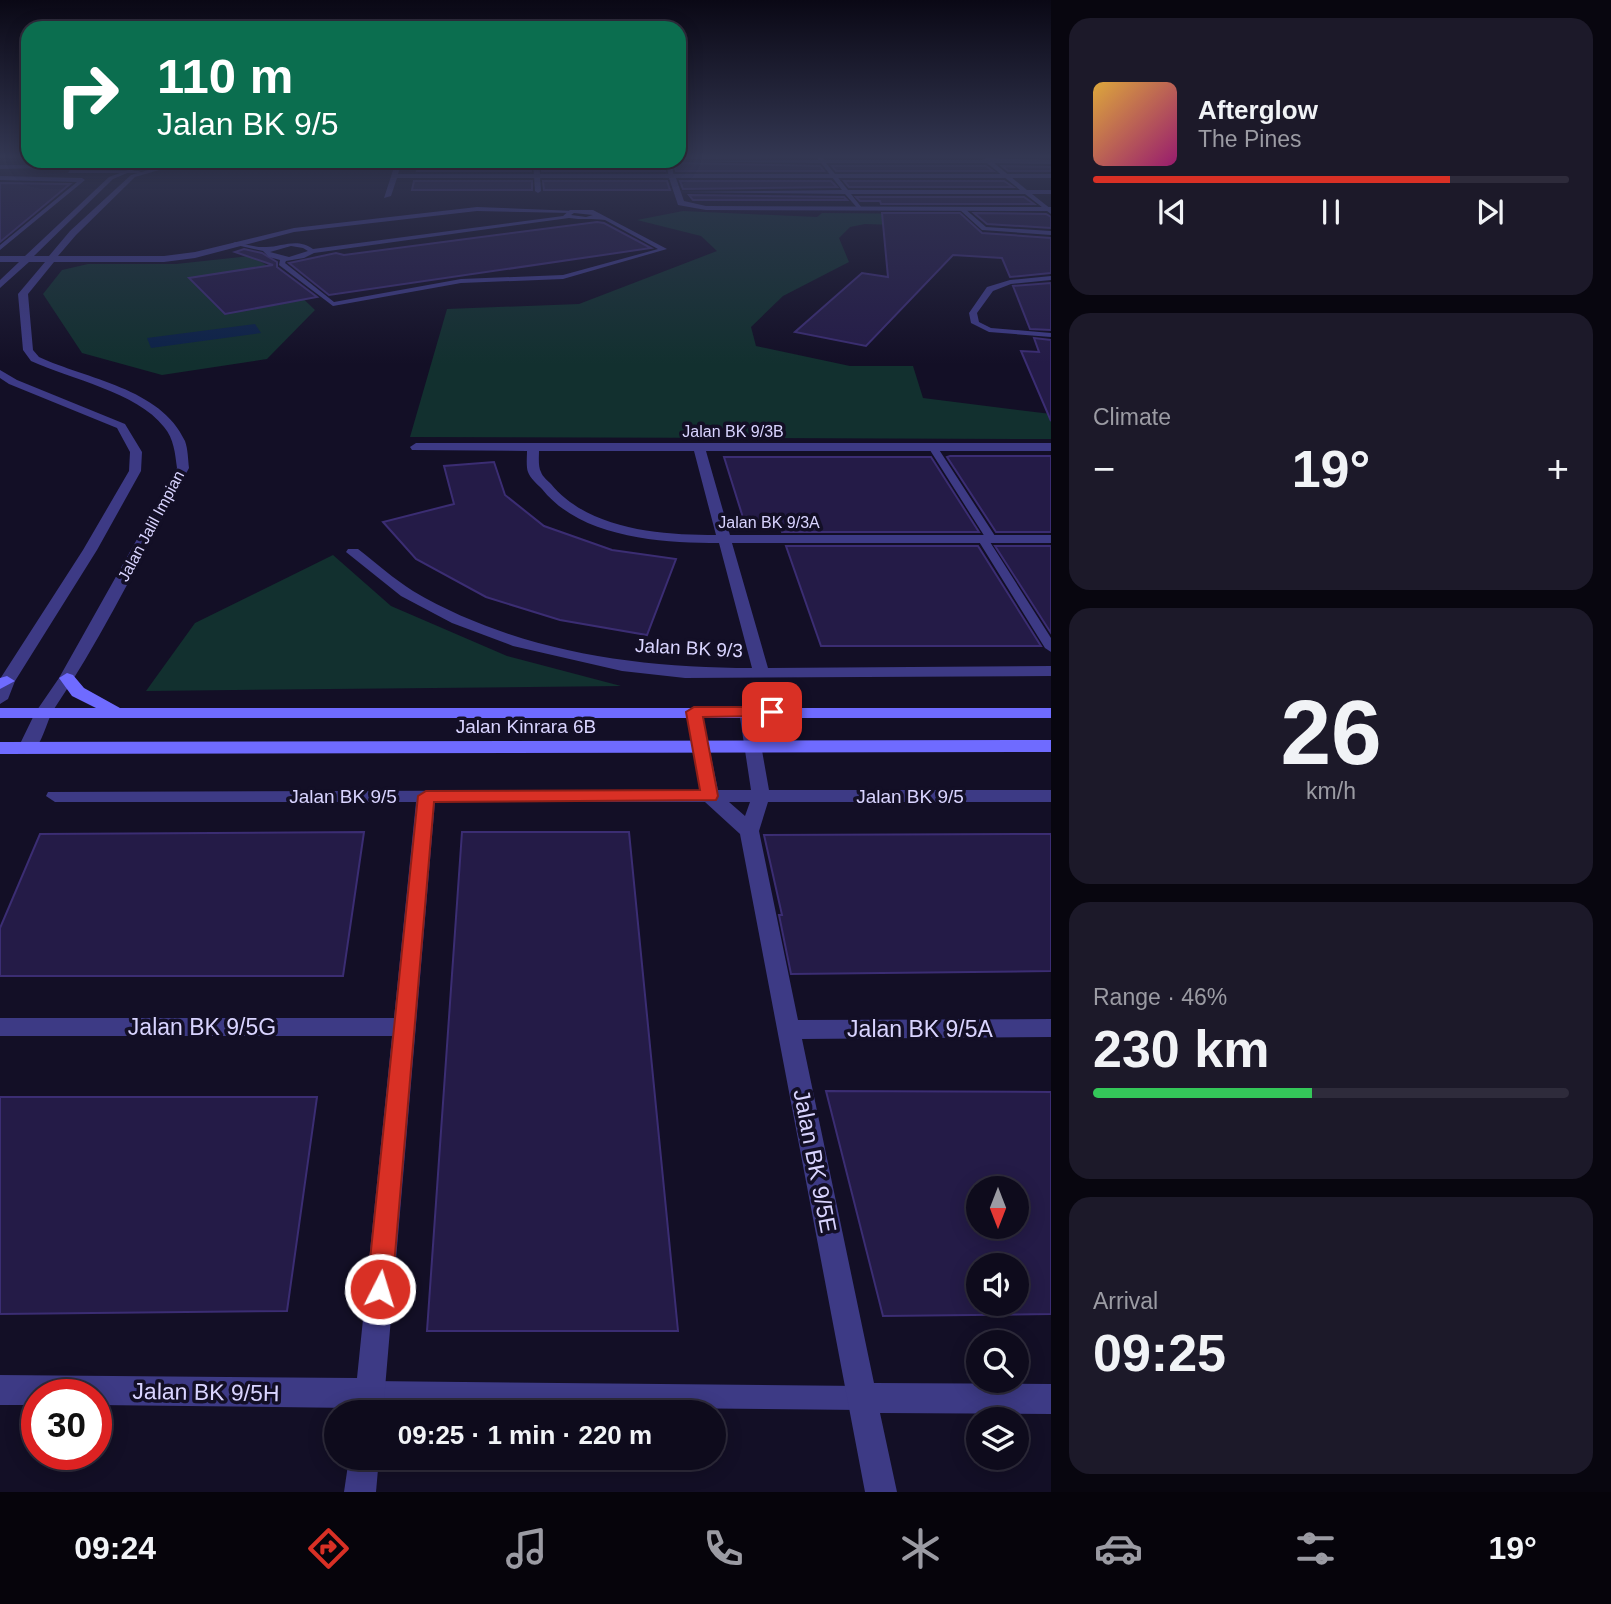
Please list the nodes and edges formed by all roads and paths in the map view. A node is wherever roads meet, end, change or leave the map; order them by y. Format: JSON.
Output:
{"nodes":[{"id":1,"x":28,"y":225,"type":"edge"},
{"id":2,"x":65,"y":225,"type":"edge"},
{"id":3,"x":81,"y":225,"type":"edge"},
{"id":4,"x":334,"y":225,"type":"edge"},
{"id":5,"x":496,"y":225,"type":"edge"},
{"id":6,"x":619,"y":225,"type":"edge"},
{"id":7,"x":978,"y":225,"type":"edge"},
{"id":8,"x":1051,"y":230,"type":"edge"},
{"id":9,"x":264,"y":236,"type":"junction"},
{"id":10,"x":235,"y":244,"type":"junction"},
{"id":11,"x":284,"y":245,"type":"junction"},
{"id":12,"x":0,"y":248,"type":"edge"},
{"id":13,"x":40,"y":248,"type":"junction"},
{"id":14,"x":268,"y":250,"type":"junction"},
{"id":15,"x":312,"y":251,"type":"junction"},
{"id":16,"x":0,"y":258,"type":"edge"},
{"id":17,"x":284,"y":258,"type":"junction"},
{"id":18,"x":77,"y":259,"type":"junction"},
{"id":19,"x":52,"y":260,"type":"junction"},
{"id":20,"x":26,"y":261,"type":"junction"},
{"id":21,"x":0,"y":265,"type":"edge"},
{"id":22,"x":13,"y":272,"type":"junction"},
{"id":23,"x":1051,"y":278,"type":"edge"},
{"id":24,"x":0,"y":285,"type":"edge"},
{"id":25,"x":1051,"y":335,"type":"edge"},
{"id":26,"x":0,"y":373,"type":"edge"},
{"id":27,"x":416,"y":447,"type":"dead end"},
{"id":28,"x":533,"y":447,"type":"junction"},
{"id":29,"x":699,"y":447,"type":"junction"},
{"id":30,"x":933,"y":447,"type":"junction"},
{"id":31,"x":1051,"y":447,"type":"edge"},
{"id":32,"x":726,"y":540,"type":"junction"},
{"id":33,"x":988,"y":540,"type":"junction"},
{"id":34,"x":1051,"y":540,"type":"edge"},
{"id":35,"x":353,"y":552,"type":"dead end"},
{"id":36,"x":1051,"y":648,"type":"edge"},
{"id":37,"x":1051,"y":671,"type":"edge"},
{"id":38,"x":761,"y":672,"type":"junction"},
{"id":39,"x":67,"y":678,"type":"junction"},
{"id":40,"x":4,"y":683,"type":"edge"},
{"id":41,"x":0,"y":699,"type":"edge"},
{"id":42,"x":694,"y":712,"type":"junction"},
{"id":43,"x":747,"y":712,"type":"junction"},
{"id":44,"x":0,"y":713,"type":"edge"},
{"id":45,"x":43,"y":713,"type":"junction"},
{"id":46,"x":120,"y":713,"type":"junction"},
{"id":47,"x":1051,"y":713,"type":"edge"},
{"id":48,"x":1051,"y":746,"type":"edge"},
{"id":49,"x":0,"y":748,"type":"edge"},
{"id":50,"x":27,"y":748,"type":"junction"},
{"id":51,"x":699,"y":748,"type":"junction"},
{"id":52,"x":754,"y":748,"type":"junction"},
{"id":53,"x":55,"y":796,"type":"dead end"},
{"id":54,"x":426,"y":796,"type":"junction"},
{"id":55,"x":710,"y":796,"type":"junction"},
{"id":56,"x":761,"y":796,"type":"junction"},
{"id":57,"x":1051,"y":796,"type":"edge"},
{"id":58,"x":749,"y":831,"type":"junction"},
{"id":59,"x":0,"y":1027,"type":"edge"},
{"id":60,"x":404,"y":1027,"type":"junction"},
{"id":61,"x":1051,"y":1028,"type":"edge"},
{"id":62,"x":788,"y":1030,"type":"junction"},
{"id":63,"x":0,"y":1390,"type":"edge"},
{"id":64,"x":862,"y":1398,"type":"junction"},
{"id":65,"x":1051,"y":1399,"type":"edge"},
{"id":66,"x":370,"y":1400,"type":"edge"},
{"id":67,"x":665,"y":1400,"type":"edge"},
{"id":68,"x":324,"y":1401,"type":"edge"},
{"id":69,"x":363,"y":1470,"type":"edge"},
{"id":70,"x":360,"y":1492,"type":"edge"},
{"id":71,"x":881,"y":1492,"type":"edge"}],
"edges":[{"from":1,"to":12,"type":"lane"},
{"from":2,"to":13,"type":"street","name":"Jalan Jalil Impian"},
{"from":3,"to":19,"type":"street","name":"Jalan Jalil Impian"},
{"from":4,"to":9,"type":"street"},
{"from":5,"to":15,"type":"lane"},
{"from":6,"to":17,"type":"lane"},
{"from":7,"to":8,"type":"lane"},
{"from":9,"to":10,"type":"street"},
{"from":9,"to":11,"type":"lane"},
{"from":10,"to":14,"type":"lane"},
{"from":10,"to":18,"type":"street"},
{"from":11,"to":14,"type":"lane"},
{"from":11,"to":15,"type":"lane"},
{"from":13,"to":16,"type":"street"},
{"from":13,"to":20,"type":"street","name":"Jalan Jalil Impian"},
{"from":14,"to":17,"type":"lane"},
{"from":15,"to":17,"type":"lane"},
{"from":16,"to":20,"type":"street"},
{"from":18,"to":19,"type":"street"},
{"from":18,"to":19,"type":"street"},
{"from":19,"to":20,"type":"street"},
{"from":19,"to":39,"type":"street","name":"Jalan Jalil Impian"},
{"from":20,"to":21,"type":"street"},
{"from":20,"to":22,"type":"street","name":"Jalan Jalil Impian"},
{"from":21,"to":22,"type":"street"},
{"from":22,"to":24,"type":"street","name":"Jalan Jalil Impian"},
{"from":23,"to":25,"type":"lane"},
{"from":26,"to":40,"type":"street"},
{"from":27,"to":28,"type":"street","name":"Jalan BK 9/3B"},
{"from":28,"to":29,"type":"street","name":"Jalan BK 9/3B"},
{"from":28,"to":32,"type":"street","name":"Jalan BK 9/3A"},
{"from":29,"to":30,"type":"street","name":"Jalan BK 9/3B"},
{"from":29,"to":32,"type":"street"},
{"from":30,"to":31,"type":"street","name":"Jalan BK 9/3B"},
{"from":30,"to":33,"type":"lane"},
{"from":32,"to":33,"type":"street","name":"Jalan BK 9/3A"},
{"from":32,"to":38,"type":"street"},
{"from":33,"to":34,"type":"street","name":"Jalan BK 9/3A"},
{"from":33,"to":36,"type":"lane"},
{"from":35,"to":38,"type":"street","name":"Jalan BK 9/3"},
{"from":37,"to":38,"type":"street","name":"Jalan BK 9/3"},
{"from":39,"to":45,"type":"street","name":"Jalan Jalil Impian"},
{"from":39,"to":46,"type":"street"},
{"from":40,"to":41,"type":"street"},
{"from":42,"to":43,"type":"street","name":"Jalan Kinrara 6B"},
{"from":42,"to":46,"type":"street","name":"Jalan Kinrara 6B"},
{"from":42,"to":51,"type":"street"},
{"from":43,"to":47,"type":"street","name":"Jalan Kinrara 6B"},
{"from":43,"to":52,"type":"street"},
{"from":44,"to":45,"type":"street","name":"Jalan Kinrara 6B"},
{"from":45,"to":46,"type":"street","name":"Jalan Kinrara 6B"},
{"from":45,"to":50,"type":"street","name":"Jalan Jalil Impian"},
{"from":48,"to":52,"type":"street","name":"Jalan Kinrara 6B"},
{"from":49,"to":50,"type":"street","name":"Jalan Kinrara 6B"},
{"from":50,"to":51,"type":"street","name":"Jalan Kinrara 6B"},
{"from":51,"to":52,"type":"street","name":"Jalan Kinrara 6B"},
{"from":51,"to":55,"type":"street"},
{"from":52,"to":56,"type":"street"},
{"from":53,"to":54,"type":"street","name":"Jalan BK 9/5"},
{"from":54,"to":55,"type":"street","name":"Jalan BK 9/5"},
{"from":54,"to":60,"type":"street"},
{"from":55,"to":56,"type":"street","name":"Jalan BK 9/5"},
{"from":55,"to":58,"type":"street"},
{"from":56,"to":57,"type":"street","name":"Jalan BK 9/5"},
{"from":56,"to":58,"type":"street"},
{"from":58,"to":62,"type":"street","name":"Jalan BK 9/5E"},
{"from":59,"to":60,"type":"street","name":"Jalan BK 9/5G"},
{"from":60,"to":66,"type":"street"},
{"from":61,"to":62,"type":"street","name":"Jalan BK 9/5A"},
{"from":62,"to":64,"type":"street","name":"Jalan BK 9/5E"},
{"from":63,"to":68,"type":"street","name":"Jalan BK 9/5H"},
{"from":64,"to":65,"type":"street"},
{"from":64,"to":67,"type":"lane"},
{"from":64,"to":71,"type":"street","name":"Jalan BK 9/5E"},
{"from":69,"to":70,"type":"street"}]}
